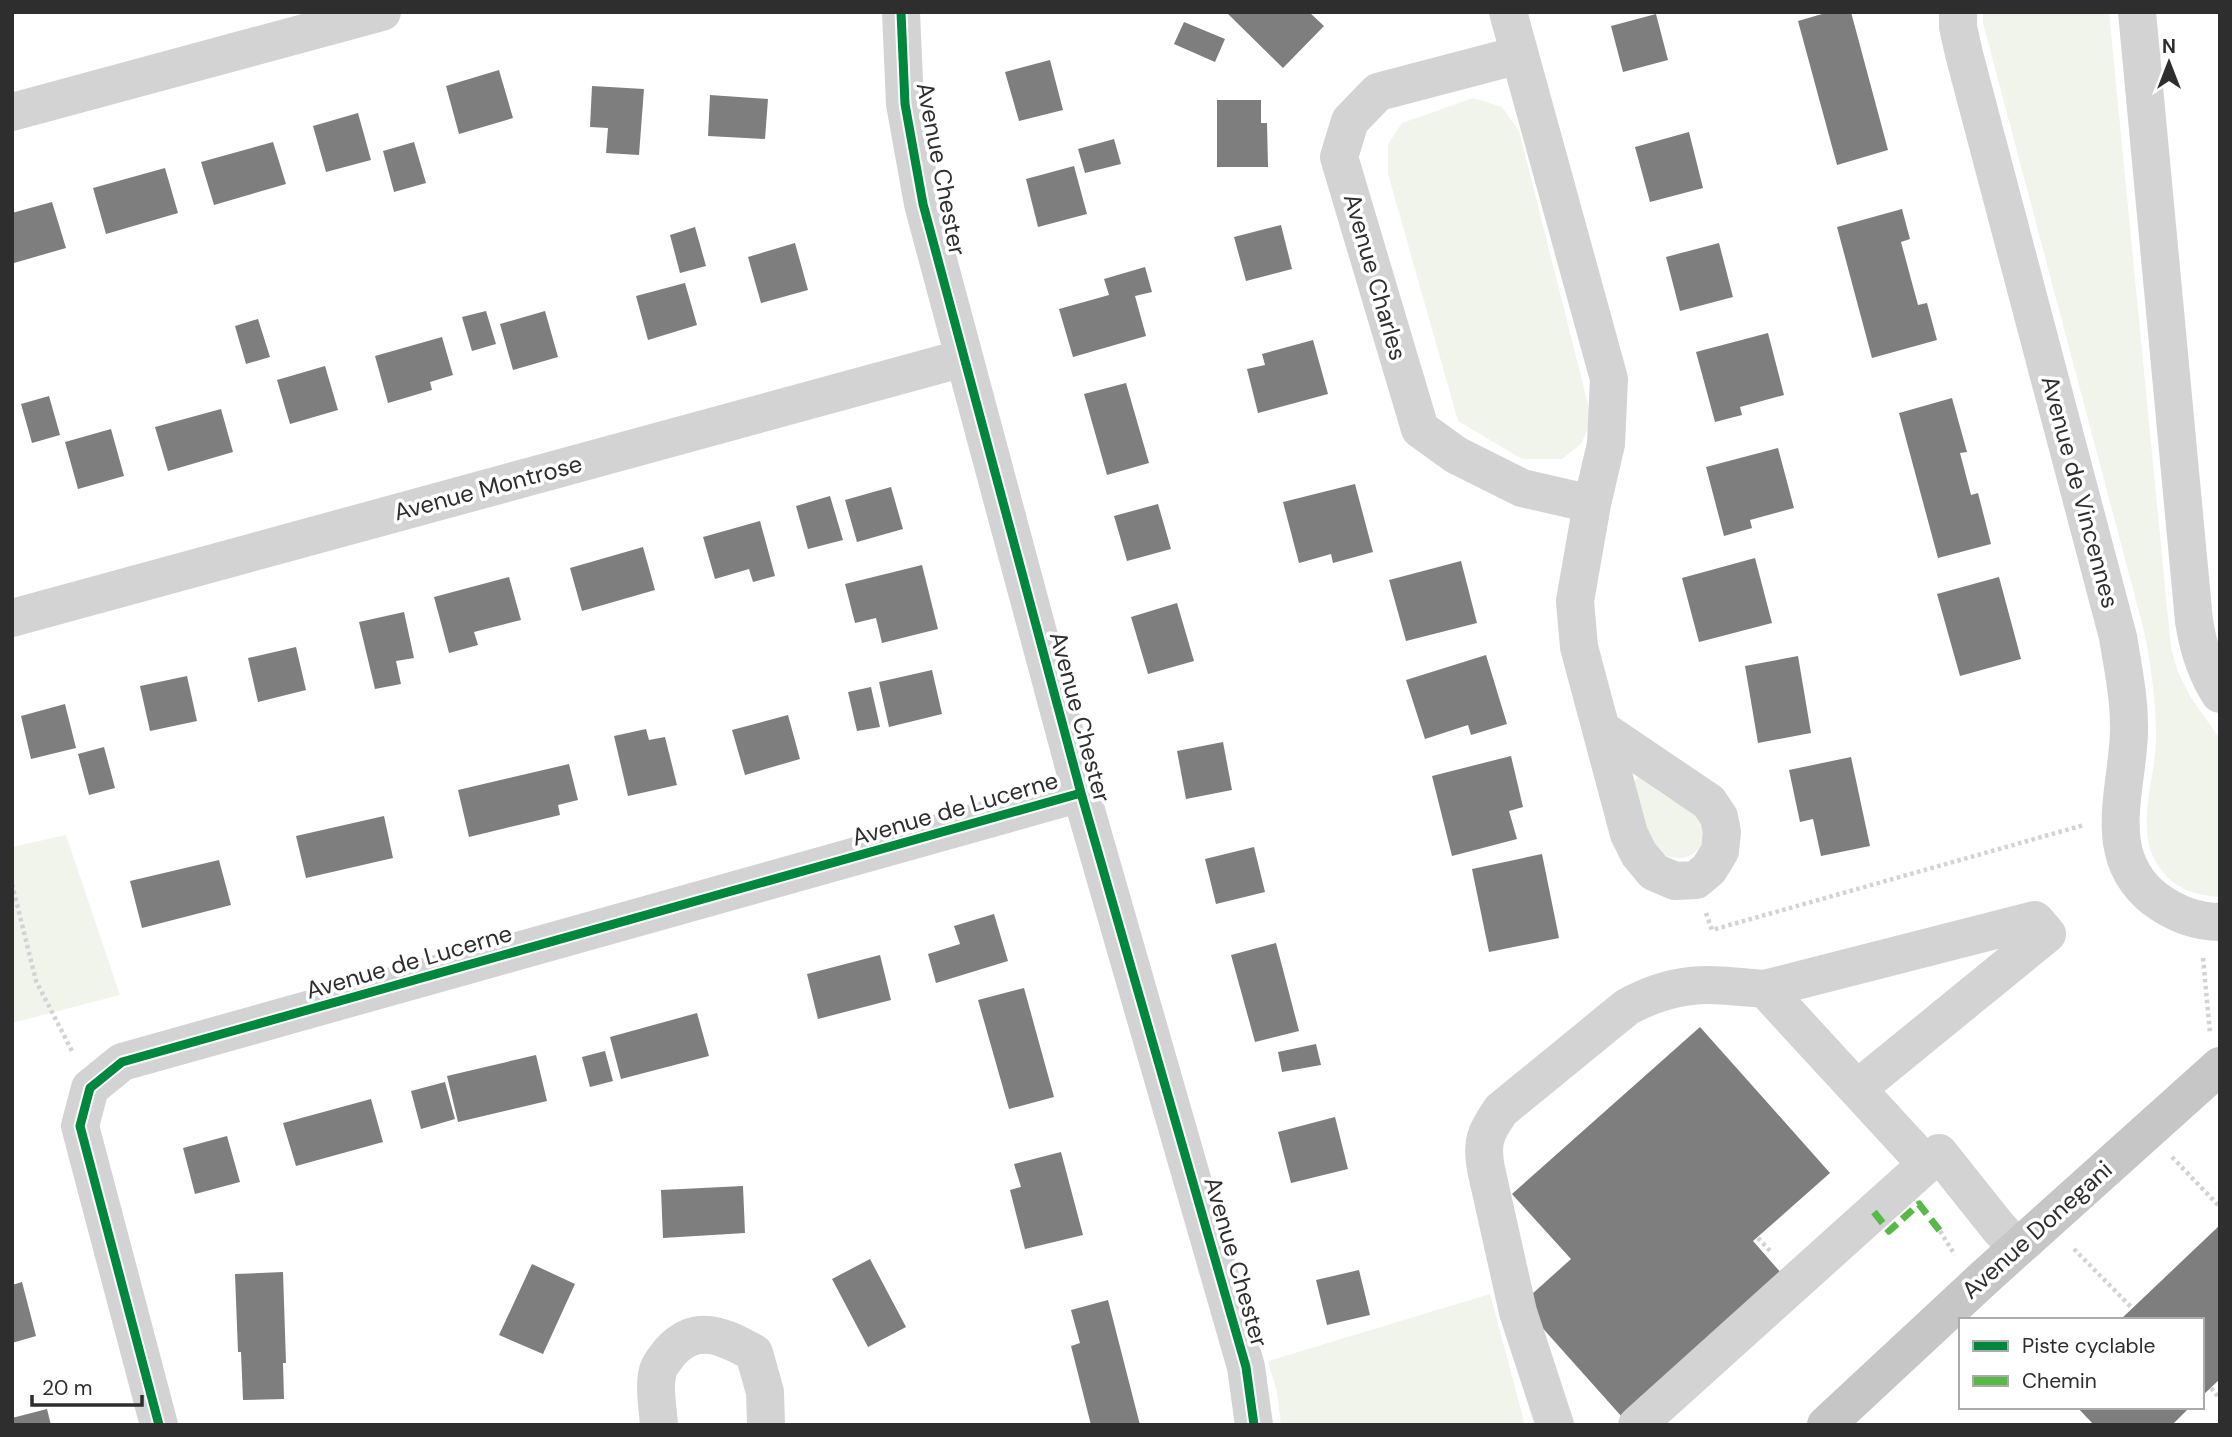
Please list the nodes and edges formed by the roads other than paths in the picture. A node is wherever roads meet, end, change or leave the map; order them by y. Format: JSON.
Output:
{"nodes":[{"id":1,"x":382,"y":12,"type":"edge"},
{"id":2,"x":901,"y":12,"type":"edge"},
{"id":3,"x":1508,"y":12,"type":"edge"},
{"id":4,"x":1958,"y":12,"type":"edge"},
{"id":5,"x":2137,"y":12,"type":"edge"},
{"id":6,"x":1519,"y":55,"type":"junction"},
{"id":7,"x":12,"y":112,"type":"edge"},
{"id":8,"x":964,"y":358,"type":"junction"},
{"id":9,"x":1592,"y":503,"type":"junction"},
{"id":10,"x":12,"y":618,"type":"edge"},
{"id":11,"x":2220,"y":694,"type":"edge"},
{"id":12,"x":1601,"y":729,"type":"dead end"},
{"id":13,"x":1081,"y":793,"type":"junction"},
{"id":14,"x":2211,"y":936,"type":"edge"},
{"id":15,"x":1765,"y":989,"type":"junction"},
{"id":16,"x":2215,"y":1050,"type":"edge"},
{"id":17,"x":1857,"y":1089,"type":"junction"},
{"id":18,"x":1926,"y":1164,"type":"junction"},
{"id":19,"x":2017,"y":1248,"type":"junction"},
{"id":20,"x":159,"y":1425,"type":"edge"},
{"id":21,"x":659,"y":1425,"type":"edge"},
{"id":22,"x":766,"y":1425,"type":"edge"},
{"id":23,"x":1254,"y":1425,"type":"edge"},
{"id":24,"x":1555,"y":1425,"type":"edge"},
{"id":25,"x":1637,"y":1425,"type":"edge"},
{"id":26,"x":1826,"y":1425,"type":"edge"}],
"edges":[{"from":1,"to":7,"type":"street"},
{"from":2,"to":8,"type":"street","name":"Avenue Chester"},
{"from":3,"to":6,"type":"street"},
{"from":4,"to":14,"type":"street","name":"Avenue de Vincennes"},
{"from":5,"to":11,"type":"street"},
{"from":6,"to":9,"type":"street"},
{"from":6,"to":9,"type":"street","name":"Avenue Charles"},
{"from":8,"to":10,"type":"street","name":"Avenue Montrose"},
{"from":8,"to":13,"type":"street","name":"Avenue Chester"},
{"from":9,"to":12,"type":"street"},
{"from":13,"to":20,"type":"street","name":"Avenue de Lucerne"},
{"from":13,"to":23,"type":"street","name":"Avenue Chester"},
{"from":15,"to":17,"type":"street"},
{"from":15,"to":17,"type":"street"},
{"from":15,"to":24,"type":"street"},
{"from":16,"to":19,"type":"main road","name":"Avenue Donegani"},
{"from":17,"to":18,"type":"street"},
{"from":18,"to":19,"type":"street"},
{"from":18,"to":25,"type":"street"},
{"from":19,"to":26,"type":"main road","name":"Avenue Donegani"},
{"from":21,"to":22,"type":"street"}]}
